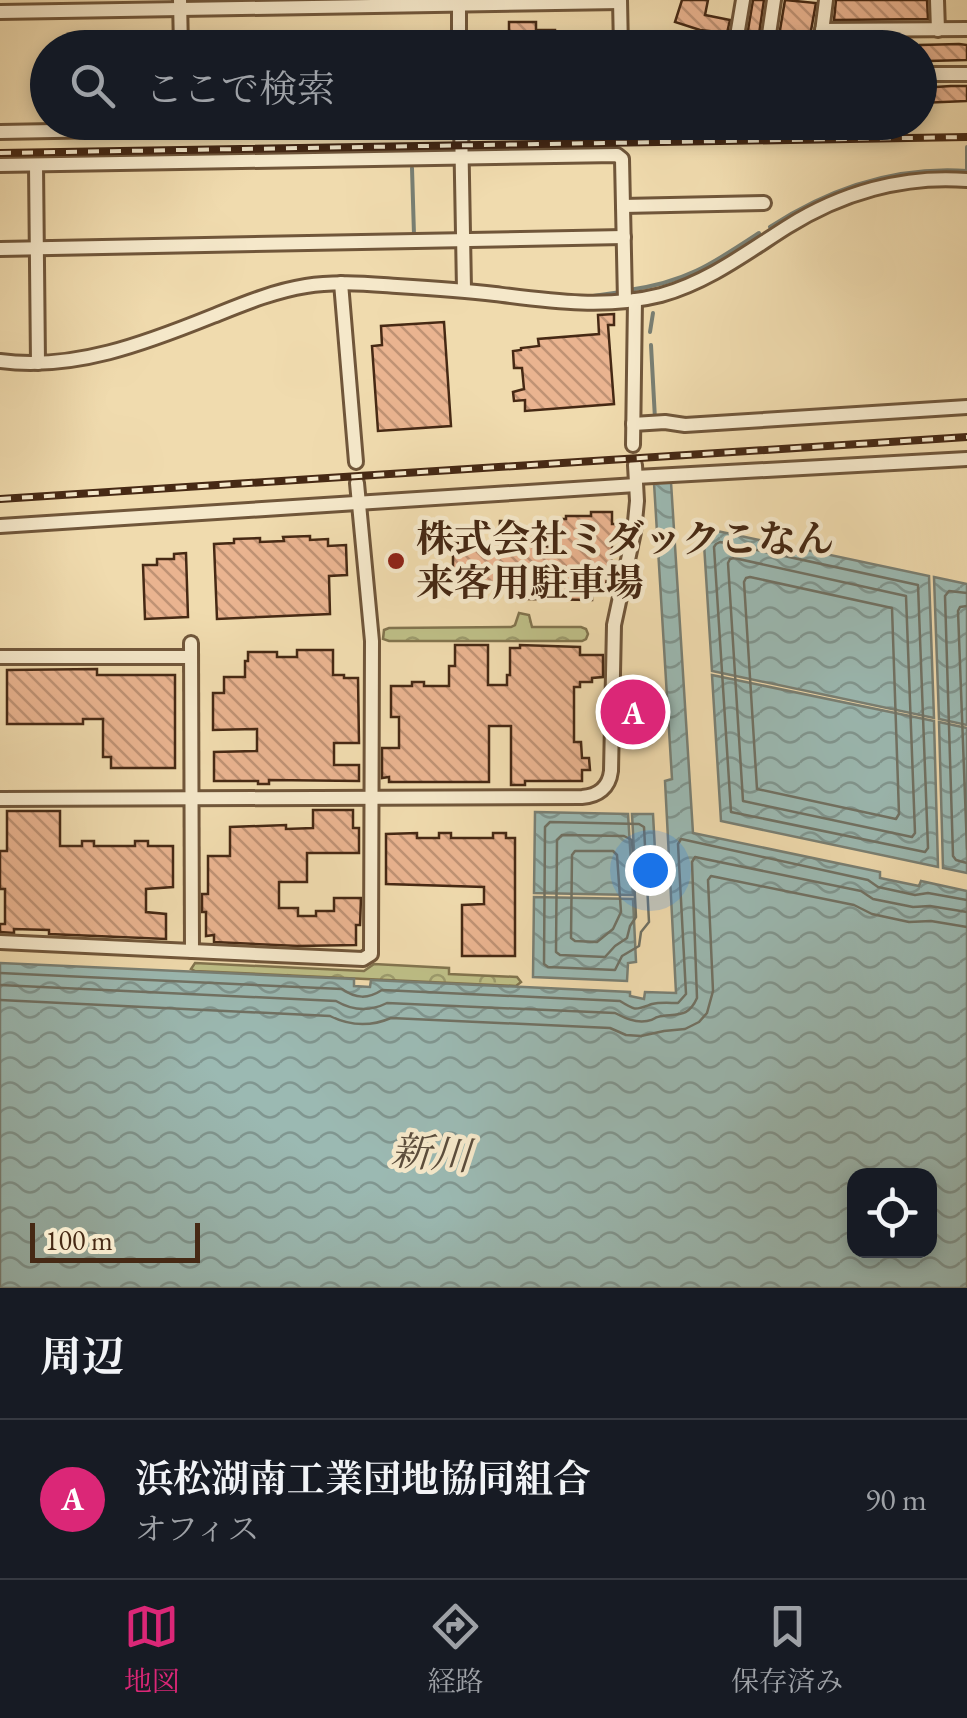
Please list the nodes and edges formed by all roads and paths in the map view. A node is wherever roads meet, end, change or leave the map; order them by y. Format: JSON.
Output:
{"nodes":[{"id":1,"x":743,"y":0,"type":"edge"},
{"id":2,"x":774,"y":0,"type":"edge"},
{"id":3,"x":826,"y":0,"type":"edge"},
{"id":4,"x":937,"y":0,"type":"edge"},
{"id":5,"x":620,"y":1,"type":"edge"},
{"id":6,"x":458,"y":2,"type":"edge"},
{"id":7,"x":180,"y":5,"type":"edge"},
{"id":8,"x":0,"y":12,"type":"edge"},
{"id":9,"x":967,"y":29,"type":"edge"},
{"id":10,"x":181,"y":30,"type":"edge"},
{"id":11,"x":459,"y":30,"type":"edge"},
{"id":12,"x":620,"y":30,"type":"edge"},
{"id":13,"x":738,"y":30,"type":"edge"},
{"id":14,"x":770,"y":30,"type":"edge"},
{"id":15,"x":822,"y":30,"type":"edge"},
{"id":16,"x":938,"y":30,"type":"joint"},
{"id":17,"x":937,"y":74,"type":"edge"},
{"id":18,"x":967,"y":74,"type":"edge"},
{"id":19,"x":30,"y":131,"type":"edge"},
{"id":20,"x":0,"y":132,"type":"edge"},
{"id":21,"x":461,"y":140,"type":"edge"},
{"id":22,"x":462,"y":158,"type":"junction"},
{"id":23,"x":36,"y":165,"type":"junction"},
{"id":24,"x":0,"y":166,"type":"edge"},
{"id":25,"x":967,"y":180,"type":"edge"},
{"id":26,"x":764,"y":203,"type":"dead end"},
{"id":27,"x":623,"y":206,"type":"junction"},
{"id":28,"x":624,"y":237,"type":"junction"},
{"id":29,"x":463,"y":240,"type":"junction"},
{"id":30,"x":0,"y":248,"type":"edge"},
{"id":31,"x":37,"y":248,"type":"junction"},
{"id":32,"x":341,"y":284,"type":"junction"},
{"id":33,"x":464,"y":290,"type":"junction"},
{"id":34,"x":630,"y":301,"type":"junction"},
{"id":35,"x":0,"y":361,"type":"edge"},
{"id":36,"x":38,"y":363,"type":"junction"},
{"id":37,"x":967,"y":407,"type":"edge"},
{"id":38,"x":632,"y":424,"type":"junction"},
{"id":39,"x":634,"y":445,"type":"dead end"},
{"id":40,"x":967,"y":459,"type":"edge"},
{"id":41,"x":356,"y":462,"type":"dead end"},
{"id":42,"x":635,"y":476,"type":"junction"},
{"id":43,"x":358,"y":482,"type":"dead end"},
{"id":44,"x":359,"y":503,"type":"junction"},
{"id":45,"x":0,"y":526,"type":"edge"},
{"id":46,"x":0,"y":657,"type":"edge"},
{"id":47,"x":192,"y":798,"type":"junction"},
{"id":48,"x":372,"y":798,"type":"junction"},
{"id":49,"x":0,"y":799,"type":"edge"},
{"id":50,"x":0,"y":942,"type":"edge"},
{"id":51,"x":192,"y":951,"type":"junction"}],
"edges":[{"from":1,"to":13,"type":"street"},
{"from":2,"to":14,"type":"street"},
{"from":3,"to":15,"type":"street"},
{"from":4,"to":16,"type":"street"},
{"from":5,"to":6,"type":"street"},
{"from":5,"to":12,"type":"street"},
{"from":6,"to":7,"type":"street"},
{"from":6,"to":11,"type":"street"},
{"from":7,"to":8,"type":"street"},
{"from":7,"to":10,"type":"street"},
{"from":9,"to":16,"type":"street"},
{"from":17,"to":18,"type":"street"},
{"from":19,"to":20,"type":"street"},
{"from":21,"to":22,"type":"street"},
{"from":22,"to":23,"type":"street"},
{"from":22,"to":27,"type":"street"},
{"from":22,"to":29,"type":"street"},
{"from":23,"to":24,"type":"street"},
{"from":23,"to":31,"type":"street"},
{"from":25,"to":34,"type":"street"},
{"from":26,"to":27,"type":"street"},
{"from":27,"to":28,"type":"street"},
{"from":28,"to":29,"type":"street"},
{"from":28,"to":34,"type":"street"},
{"from":29,"to":31,"type":"street"},
{"from":29,"to":33,"type":"street"},
{"from":30,"to":31,"type":"street"},
{"from":31,"to":36,"type":"street"},
{"from":32,"to":33,"type":"street"},
{"from":32,"to":36,"type":"street"},
{"from":32,"to":41,"type":"street"},
{"from":33,"to":34,"type":"street"},
{"from":34,"to":38,"type":"street"},
{"from":35,"to":36,"type":"street"},
{"from":37,"to":38,"type":"street"},
{"from":38,"to":39,"type":"street"},
{"from":40,"to":42,"type":"street"},
{"from":42,"to":44,"type":"street"},
{"from":42,"to":48,"type":"street"},
{"from":43,"to":44,"type":"street"},
{"from":44,"to":45,"type":"street"},
{"from":44,"to":48,"type":"street"},
{"from":46,"to":47,"type":"street"},
{"from":47,"to":48,"type":"street"},
{"from":47,"to":49,"type":"street"},
{"from":47,"to":51,"type":"street"},
{"from":48,"to":51,"type":"street"},
{"from":50,"to":51,"type":"street"}]}
